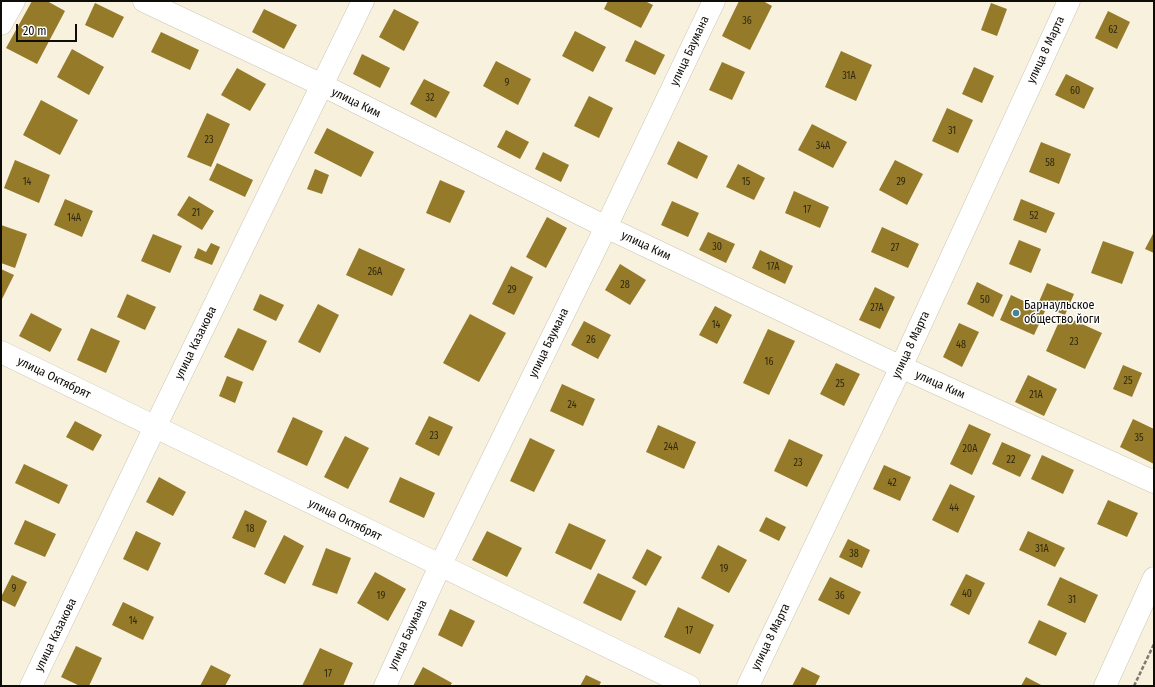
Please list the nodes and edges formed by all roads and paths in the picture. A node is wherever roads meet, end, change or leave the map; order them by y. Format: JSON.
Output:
{"nodes":[{"id":1,"x":14,"y":1,"type":"edge"},
{"id":2,"x":144,"y":1,"type":"edge"},
{"id":3,"x":363,"y":1,"type":"edge"},
{"id":4,"x":714,"y":1,"type":"edge"},
{"id":5,"x":1069,"y":1,"type":"edge"},
{"id":6,"x":1,"y":24,"type":"edge"},
{"id":7,"x":322,"y":86,"type":"junction"},
{"id":8,"x":606,"y":227,"type":"junction"},
{"id":9,"x":1,"y":352,"type":"edge"},
{"id":10,"x":901,"y":367,"type":"junction"},
{"id":11,"x":155,"y":427,"type":"junction"},
{"id":12,"x":1154,"y":482,"type":"edge"},
{"id":13,"x":440,"y":566,"type":"junction"},
{"id":14,"x":1154,"y":578,"type":"edge"},
{"id":15,"x":1154,"y":644,"type":"edge"},
{"id":16,"x":31,"y":686,"type":"edge"},
{"id":17,"x":385,"y":686,"type":"edge"},
{"id":18,"x":690,"y":686,"type":"edge"},
{"id":19,"x":748,"y":686,"type":"edge"},
{"id":20,"x":1105,"y":686,"type":"edge"},
{"id":21,"x":1134,"y":686,"type":"edge"}],
"edges":[{"from":1,"to":6,"type":"street"},
{"from":2,"to":7,"type":"street","name":"улица Ким"},
{"from":3,"to":7,"type":"street","name":"улица Казакова"},
{"from":4,"to":8,"type":"street","name":"улица Баумана"},
{"from":5,"to":10,"type":"street","name":"улица 8 Марта"},
{"from":7,"to":8,"type":"street","name":"улица Ким"},
{"from":7,"to":11,"type":"street","name":"улица Казакова"},
{"from":8,"to":10,"type":"street","name":"улица Ким"},
{"from":8,"to":13,"type":"street","name":"улица Баумана"},
{"from":9,"to":11,"type":"street","name":"улица Октябрят"},
{"from":10,"to":12,"type":"street","name":"улица Ким"},
{"from":10,"to":19,"type":"street","name":"улица 8 Марта"},
{"from":11,"to":13,"type":"street","name":"улица Октябрят"},
{"from":11,"to":16,"type":"street","name":"улица Казакова"},
{"from":13,"to":17,"type":"street","name":"улица Баумана"},
{"from":13,"to":18,"type":"street","name":"улица Октябрят"},
{"from":14,"to":20,"type":"street"},
{"from":15,"to":21,"type":"path"}]}
